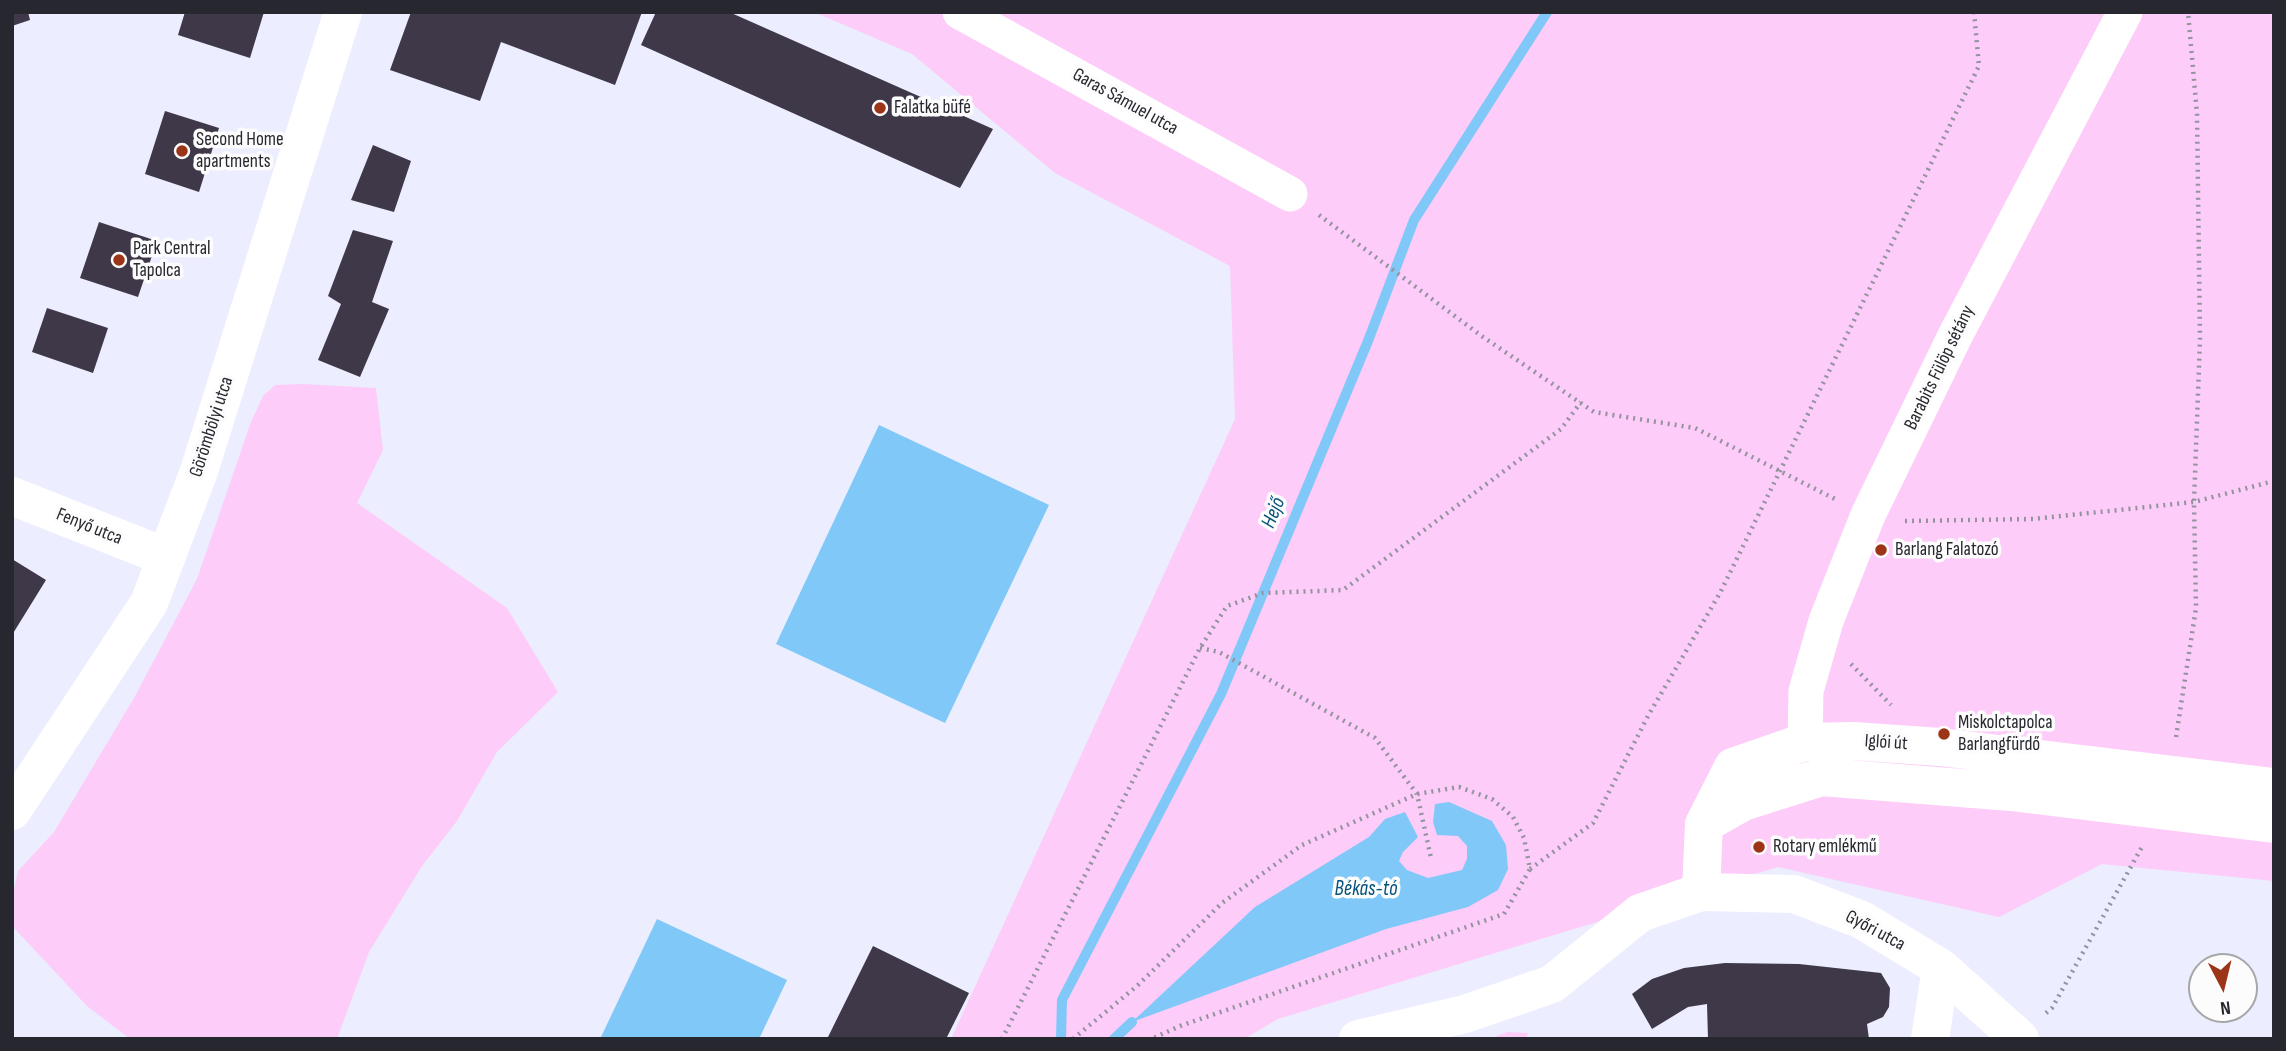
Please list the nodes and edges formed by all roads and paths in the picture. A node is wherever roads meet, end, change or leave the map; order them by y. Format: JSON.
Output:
{"nodes":[{"id":1,"x":343,"y":12,"type":"edge"},
{"id":2,"x":960,"y":12,"type":"edge"},
{"id":3,"x":1974,"y":12,"type":"edge"},
{"id":4,"x":2125,"y":12,"type":"edge"},
{"id":5,"x":2188,"y":12,"type":"edge"},
{"id":6,"x":1290,"y":194,"type":"joint"},
{"id":7,"x":1581,"y":402,"type":"junction"},
{"id":8,"x":1778,"y":470,"type":"junction"},
{"id":9,"x":2274,"y":481,"type":"edge"},
{"id":10,"x":12,"y":496,"type":"edge"},
{"id":11,"x":2194,"y":502,"type":"junction"},
{"id":12,"x":1868,"y":515,"type":"junction"},
{"id":13,"x":166,"y":557,"type":"junction"},
{"id":14,"x":1826,"y":621,"type":"junction"},
{"id":15,"x":1200,"y":648,"type":"junction"},
{"id":16,"x":1899,"y":713,"type":"dead end"},
{"id":17,"x":1805,"y":742,"type":"junction"},
{"id":18,"x":2168,"y":776,"type":"junction"},
{"id":19,"x":2274,"y":787,"type":"edge"},
{"id":20,"x":1417,"y":794,"type":"junction"},
{"id":21,"x":12,"y":811,"type":"edge"},
{"id":22,"x":1704,"y":824,"type":"junction"},
{"id":23,"x":2274,"y":824,"type":"edge"},
{"id":24,"x":2147,"y":836,"type":"dead end"},
{"id":25,"x":1431,"y":859,"type":"dead end"},
{"id":26,"x":1530,"y":869,"type":"junction"},
{"id":27,"x":1702,"y":892,"type":"junction"},
{"id":28,"x":1941,"y":968,"type":"junction"},
{"id":29,"x":2019,"y":1037,"type":"edge"},
{"id":30,"x":1002,"y":1039,"type":"edge"},
{"id":31,"x":1073,"y":1039,"type":"edge"},
{"id":32,"x":1152,"y":1039,"type":"edge"},
{"id":33,"x":1359,"y":1039,"type":"edge"},
{"id":34,"x":1930,"y":1039,"type":"edge"}],
"edges":[{"from":1,"to":13,"type":"street","name":"Görömbölyi utca"},
{"from":2,"to":6,"type":"street","name":"Garas Sámuel utca"},
{"from":3,"to":8,"type":"path"},
{"from":4,"to":12,"type":"street","name":"Barabits Fülöp sétány"},
{"from":5,"to":11,"type":"path"},
{"from":6,"to":7,"type":"path"},
{"from":7,"to":8,"type":"path"},
{"from":7,"to":15,"type":"path"},
{"from":8,"to":12,"type":"path"},
{"from":8,"to":26,"type":"path"},
{"from":9,"to":11,"type":"path"},
{"from":10,"to":13,"type":"street","name":"Fenyő utca"},
{"from":11,"to":12,"type":"path"},
{"from":11,"to":18,"type":"path"},
{"from":12,"to":14,"type":"street","name":"Barabits Fülöp sétány"},
{"from":13,"to":21,"type":"street","name":"Görömbölyi utca"},
{"from":14,"to":16,"type":"path"},
{"from":14,"to":17,"type":"street","name":"Barabits Fülöp sétány"},
{"from":15,"to":20,"type":"path"},
{"from":15,"to":30,"type":"path"},
{"from":17,"to":18,"type":"street","name":"Iglói út"},
{"from":17,"to":22,"type":"street","name":"Iglói út"},
{"from":18,"to":19,"type":"street","name":"Iglói út"},
{"from":20,"to":25,"type":"path"},
{"from":20,"to":26,"type":"path"},
{"from":20,"to":31,"type":"path"},
{"from":22,"to":23,"type":"street","name":"Iglói út"},
{"from":22,"to":27,"type":"street","name":"Iglói út"},
{"from":24,"to":29,"type":"path"},
{"from":26,"to":32,"type":"path"},
{"from":27,"to":28,"type":"street","name":"Győri utca"},
{"from":27,"to":33,"type":"street","name":"Győri utca"},
{"from":28,"to":29,"type":"street","name":"Győri utca"},
{"from":28,"to":34,"type":"street"}]}
